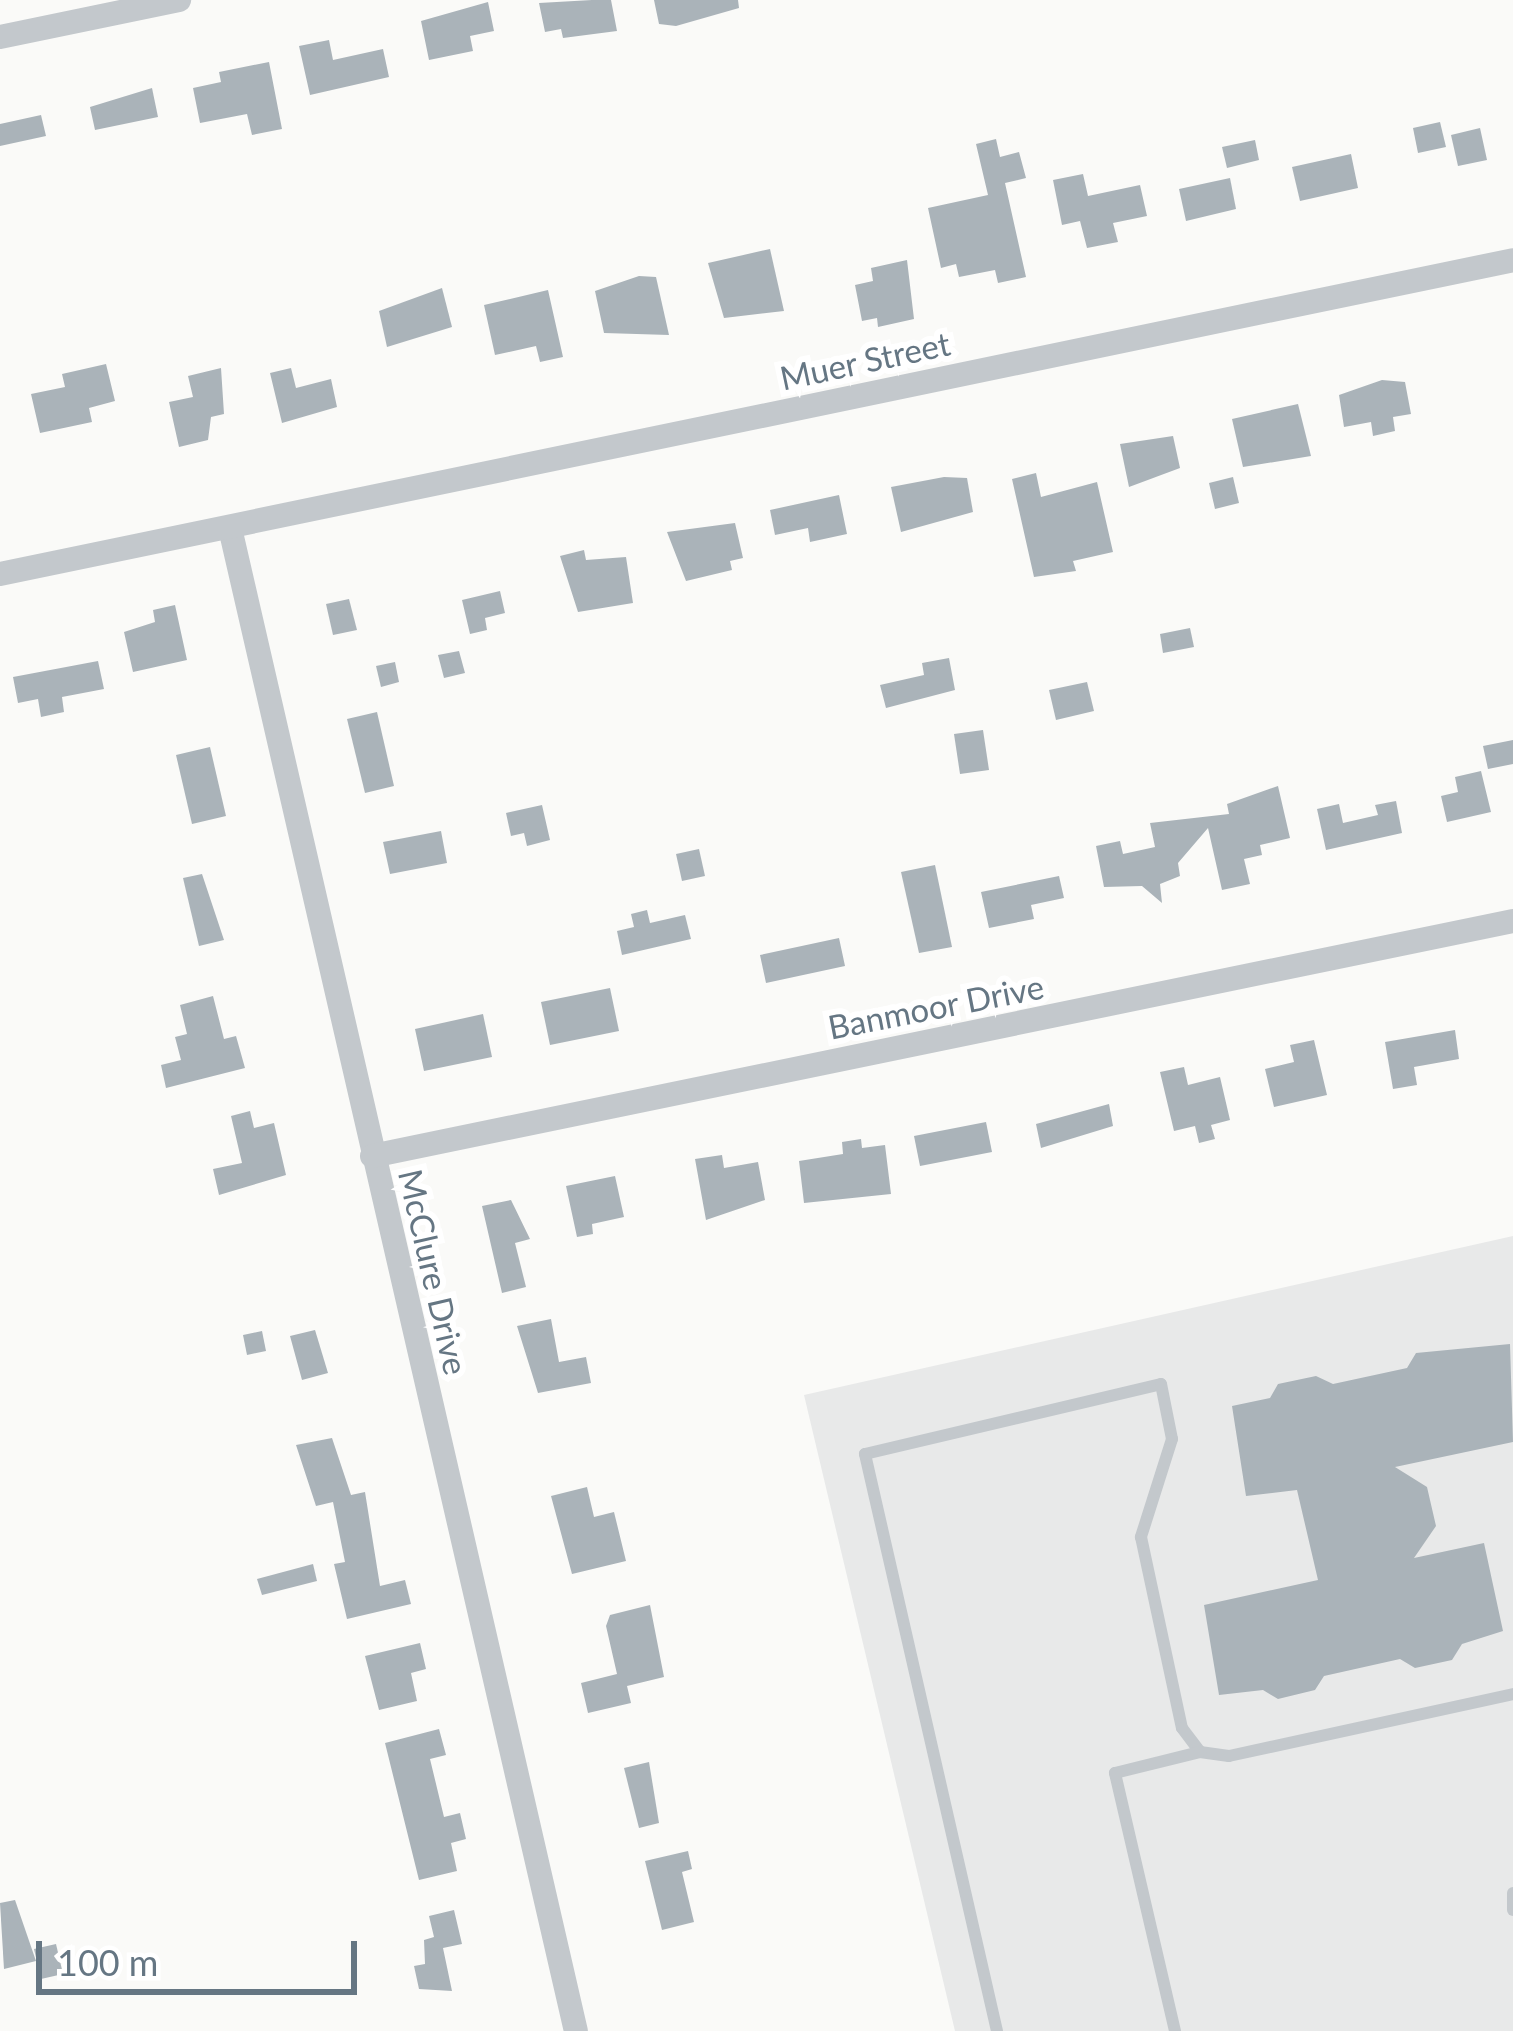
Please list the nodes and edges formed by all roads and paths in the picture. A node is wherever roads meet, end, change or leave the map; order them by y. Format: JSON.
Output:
{"nodes":[{"id":1,"x":179,"y":0,"type":"edge"},
{"id":2,"x":0,"y":37,"type":"edge"},
{"id":3,"x":1513,"y":260,"type":"edge"},
{"id":4,"x":230,"y":528,"type":"junction"},
{"id":5,"x":0,"y":574,"type":"edge"},
{"id":6,"x":1513,"y":921,"type":"edge"},
{"id":7,"x":372,"y":1156,"type":"junction"},
{"id":8,"x":1513,"y":1694,"type":"edge"},
{"id":9,"x":1200,"y":1752,"type":"junction"},
{"id":10,"x":1513,"y":1893,"type":"edge"},
{"id":11,"x":1513,"y":1910,"type":"edge"},
{"id":12,"x":576,"y":2031,"type":"edge"},
{"id":13,"x":997,"y":2031,"type":"edge"},
{"id":14,"x":1175,"y":2031,"type":"edge"}],
"edges":[{"from":1,"to":2,"type":"street"},
{"from":3,"to":4,"type":"street","name":"Muer Street"},
{"from":4,"to":5,"type":"street","name":"Muer Street"},
{"from":4,"to":7,"type":"street","name":"McClure Drive"},
{"from":6,"to":7,"type":"street","name":"Banmoor Drive"},
{"from":7,"to":12,"type":"street","name":"McClure Drive"},
{"from":8,"to":9,"type":"lane"},
{"from":9,"to":13,"type":"lane"},
{"from":9,"to":14,"type":"lane"},
{"from":10,"to":11,"type":"lane"}]}
